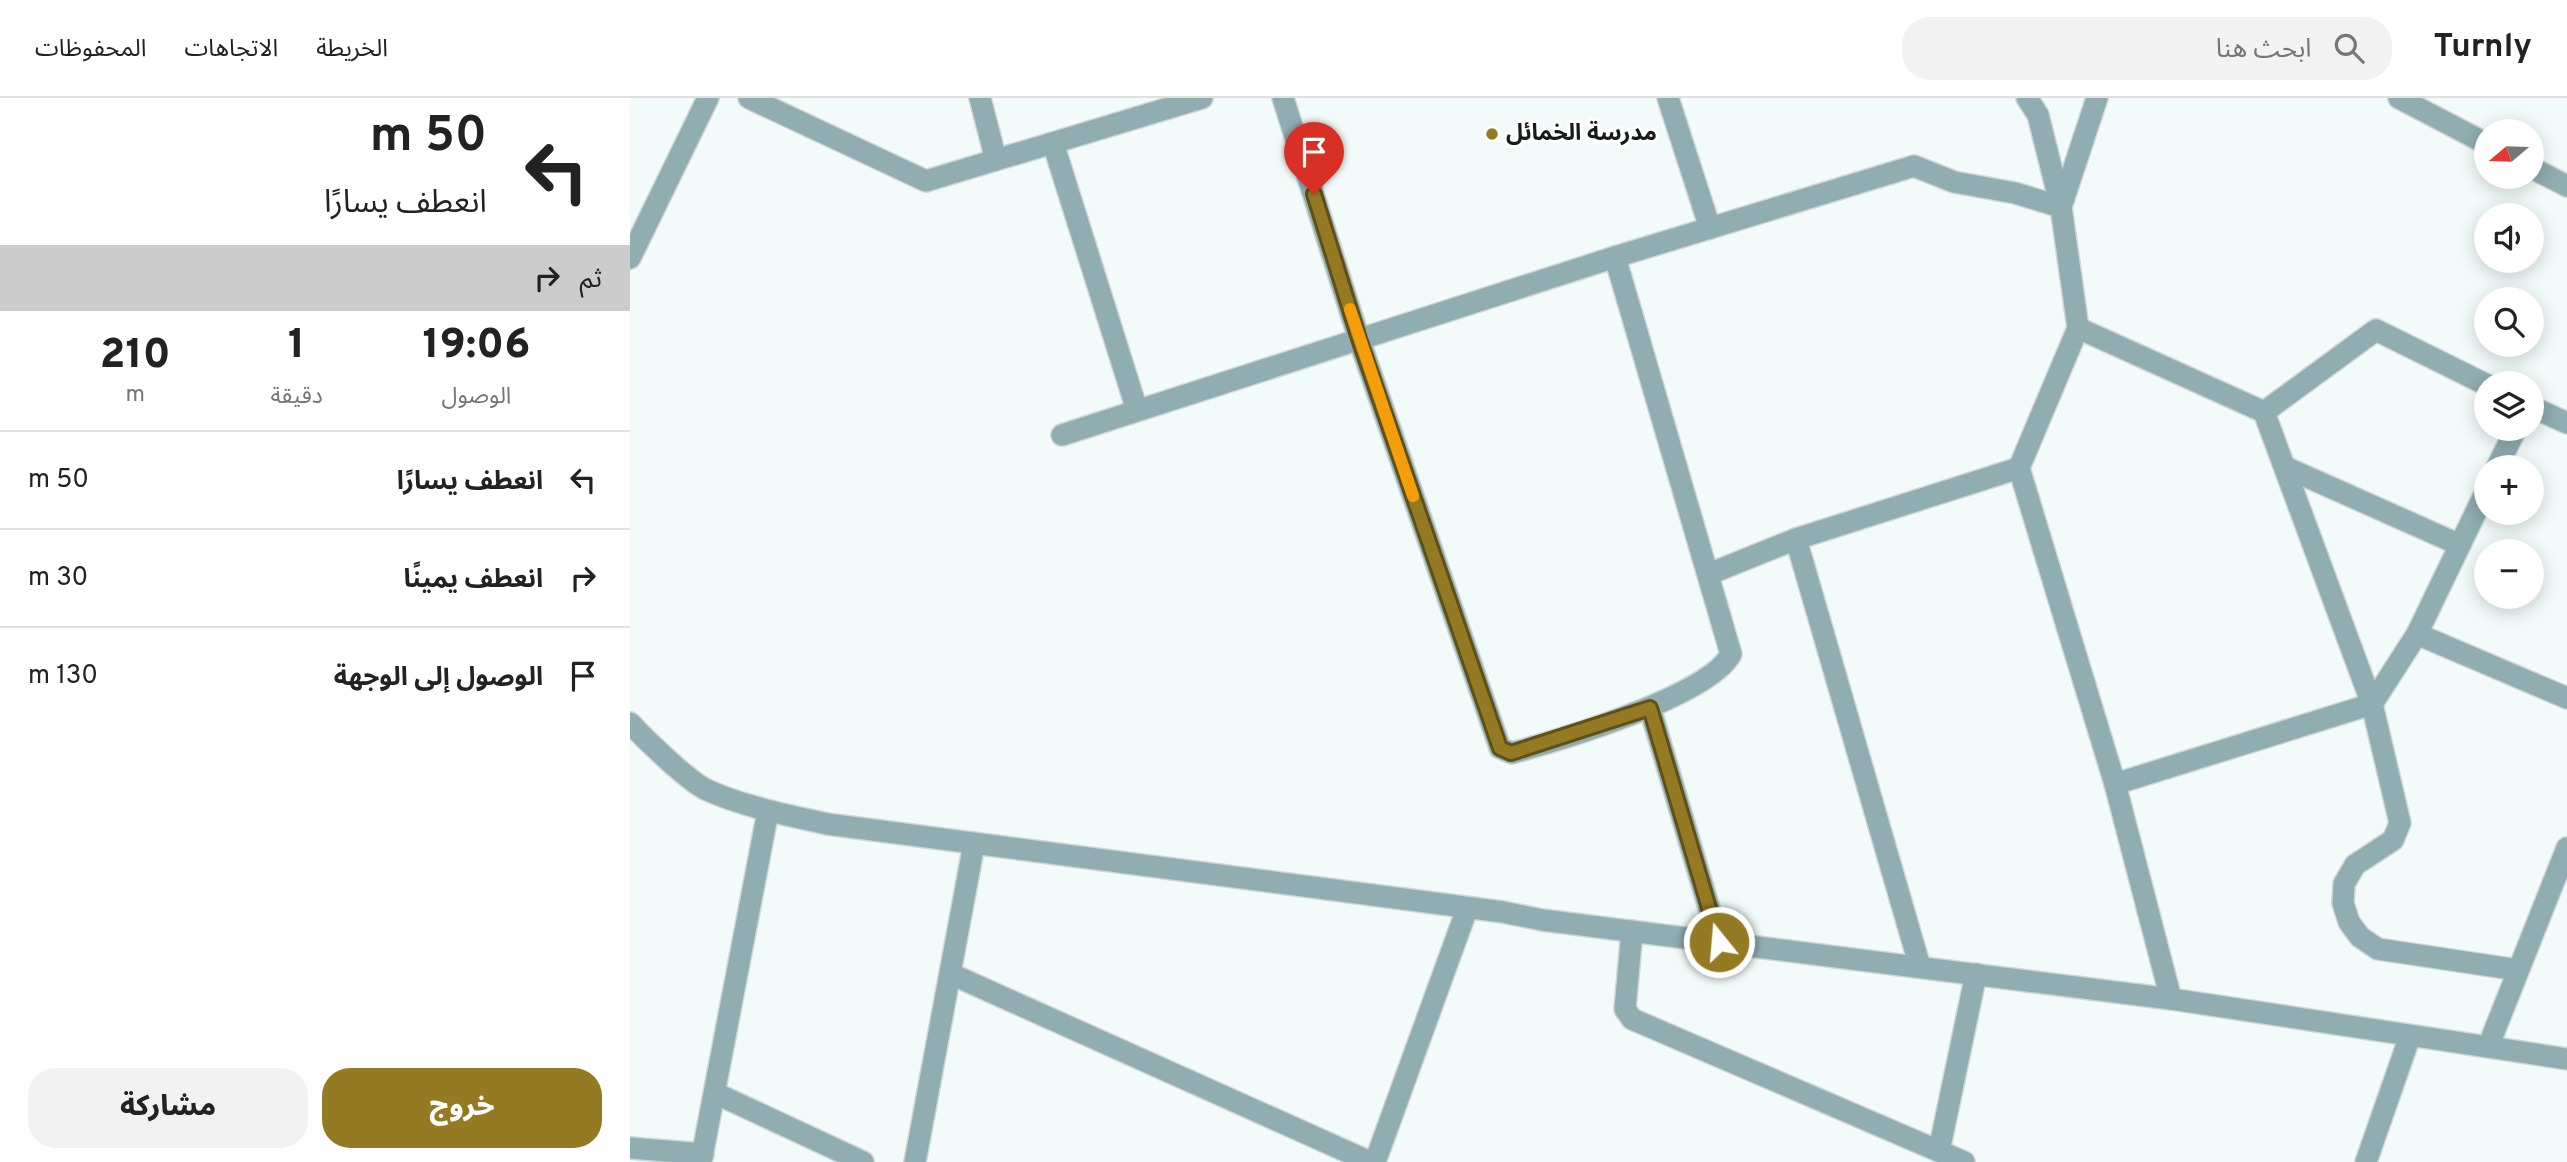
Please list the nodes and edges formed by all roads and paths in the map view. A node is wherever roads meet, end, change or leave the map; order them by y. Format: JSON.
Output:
{"nodes":[{"id":1,"x":708,"y":98,"type":"edge"},
{"id":2,"x":749,"y":98,"type":"edge"},
{"id":3,"x":980,"y":98,"type":"edge"},
{"id":4,"x":1202,"y":98,"type":"edge"},
{"id":5,"x":1283,"y":98,"type":"edge"},
{"id":6,"x":1668,"y":98,"type":"edge"},
{"id":7,"x":2027,"y":98,"type":"edge"},
{"id":8,"x":2097,"y":98,"type":"edge"},
{"id":9,"x":2399,"y":98,"type":"edge"},
{"id":10,"x":1138,"y":107,"type":"edge"},
{"id":11,"x":2474,"y":137,"type":"edge"},
{"id":12,"x":1053,"y":143,"type":"junction"},
{"id":13,"x":996,"y":160,"type":"junction"},
{"id":14,"x":2544,"y":174,"type":"edge"},
{"id":15,"x":2567,"y":186,"type":"edge"},
{"id":16,"x":2061,"y":207,"type":"junction"},
{"id":17,"x":1710,"y":228,"type":"junction"},
{"id":18,"x":1615,"y":257,"type":"junction"},
{"id":19,"x":630,"y":258,"type":"edge"},
{"id":20,"x":2078,"y":328,"type":"junction"},
{"id":21,"x":1359,"y":339,"type":"junction"},
{"id":22,"x":2474,"y":379,"type":"edge"},
{"id":23,"x":1137,"y":410,"type":"junction"},
{"id":24,"x":2264,"y":412,"type":"junction"},
{"id":25,"x":2544,"y":413,"type":"edge"},
{"id":26,"x":2567,"y":424,"type":"edge"},
{"id":27,"x":1062,"y":435,"type":"dead end"},
{"id":28,"x":2285,"y":467,"type":"junction"},
{"id":29,"x":2019,"y":468,"type":"junction"},
{"id":30,"x":2474,"y":516,"type":"edge"},
{"id":31,"x":1796,"y":540,"type":"junction"},
{"id":32,"x":2460,"y":545,"type":"junction"},
{"id":33,"x":1709,"y":574,"type":"junction"},
{"id":34,"x":2417,"y":634,"type":"junction"},
{"id":35,"x":2567,"y":698,"type":"edge"},
{"id":36,"x":2372,"y":704,"type":"junction"},
{"id":37,"x":1650,"y":708,"type":"junction"},
{"id":38,"x":630,"y":723,"type":"edge"},
{"id":39,"x":2115,"y":784,"type":"junction"},
{"id":40,"x":768,"y":811,"type":"junction"},
{"id":41,"x":974,"y":844,"type":"junction"},
{"id":42,"x":2567,"y":848,"type":"edge"},
{"id":43,"x":1466,"y":909,"type":"junction"},
{"id":44,"x":1632,"y":932,"type":"junction"},
{"id":45,"x":1719,"y":942,"type":"junction"},
{"id":46,"x":1920,"y":967,"type":"junction"},
{"id":47,"x":2518,"y":970,"type":"junction"},
{"id":48,"x":951,"y":974,"type":"junction"},
{"id":49,"x":1976,"y":974,"type":"junction"},
{"id":50,"x":2171,"y":999,"type":"junction"},
{"id":51,"x":2410,"y":1036,"type":"junction"},
{"id":52,"x":2487,"y":1047,"type":"junction"},
{"id":53,"x":2567,"y":1059,"type":"edge"},
{"id":54,"x":715,"y":1093,"type":"junction"},
{"id":55,"x":630,"y":1148,"type":"edge"},
{"id":56,"x":1939,"y":1151,"type":"junction"},
{"id":57,"x":702,"y":1158,"type":"edge"},
{"id":58,"x":863,"y":1162,"type":"edge"},
{"id":59,"x":915,"y":1162,"type":"edge"},
{"id":60,"x":1370,"y":1162,"type":"edge"},
{"id":61,"x":1375,"y":1162,"type":"edge"},
{"id":62,"x":1964,"y":1162,"type":"edge"},
{"id":63,"x":2366,"y":1162,"type":"edge"}],
"edges":[{"from":1,"to":19,"type":"street"},
{"from":2,"to":13,"type":"street"},
{"from":3,"to":13,"type":"street"},
{"from":4,"to":10,"type":"street"},
{"from":5,"to":21,"type":"street"},
{"from":6,"to":17,"type":"street"},
{"from":7,"to":16,"type":"street"},
{"from":8,"to":16,"type":"street"},
{"from":9,"to":11,"type":"street"},
{"from":10,"to":12,"type":"street"},
{"from":12,"to":13,"type":"street"},
{"from":12,"to":23,"type":"street"},
{"from":14,"to":15,"type":"street"},
{"from":16,"to":17,"type":"street"},
{"from":16,"to":20,"type":"street"},
{"from":17,"to":18,"type":"street"},
{"from":18,"to":21,"type":"street"},
{"from":18,"to":33,"type":"street"},
{"from":20,"to":24,"type":"street"},
{"from":20,"to":29,"type":"street"},
{"from":21,"to":23,"type":"street"},
{"from":21,"to":37,"type":"street"},
{"from":22,"to":24,"type":"street"},
{"from":23,"to":27,"type":"street"},
{"from":24,"to":28,"type":"street"},
{"from":25,"to":26,"type":"street"},
{"from":28,"to":32,"type":"street"},
{"from":28,"to":36,"type":"street"},
{"from":29,"to":31,"type":"street"},
{"from":29,"to":39,"type":"street"},
{"from":30,"to":32,"type":"street"},
{"from":31,"to":33,"type":"street"},
{"from":31,"to":46,"type":"street"},
{"from":32,"to":34,"type":"street"},
{"from":33,"to":37,"type":"street"},
{"from":34,"to":35,"type":"street"},
{"from":34,"to":36,"type":"street"},
{"from":36,"to":39,"type":"street"},
{"from":36,"to":47,"type":"street"},
{"from":37,"to":45,"type":"street"},
{"from":38,"to":40,"type":"street"},
{"from":39,"to":50,"type":"street"},
{"from":40,"to":41,"type":"street"},
{"from":40,"to":54,"type":"street"},
{"from":41,"to":43,"type":"street"},
{"from":41,"to":48,"type":"street"},
{"from":42,"to":47,"type":"street"},
{"from":43,"to":44,"type":"street"},
{"from":43,"to":61,"type":"street"},
{"from":44,"to":45,"type":"street"},
{"from":44,"to":56,"type":"street"},
{"from":45,"to":46,"type":"street"},
{"from":46,"to":49,"type":"street"},
{"from":47,"to":52,"type":"street"},
{"from":48,"to":59,"type":"street"},
{"from":48,"to":60,"type":"street"},
{"from":49,"to":50,"type":"street"},
{"from":49,"to":56,"type":"street"},
{"from":50,"to":51,"type":"street"},
{"from":51,"to":52,"type":"street"},
{"from":51,"to":63,"type":"street"},
{"from":52,"to":53,"type":"street"},
{"from":54,"to":57,"type":"street"},
{"from":54,"to":58,"type":"street"},
{"from":55,"to":57,"type":"street"},
{"from":56,"to":62,"type":"street"}]}
